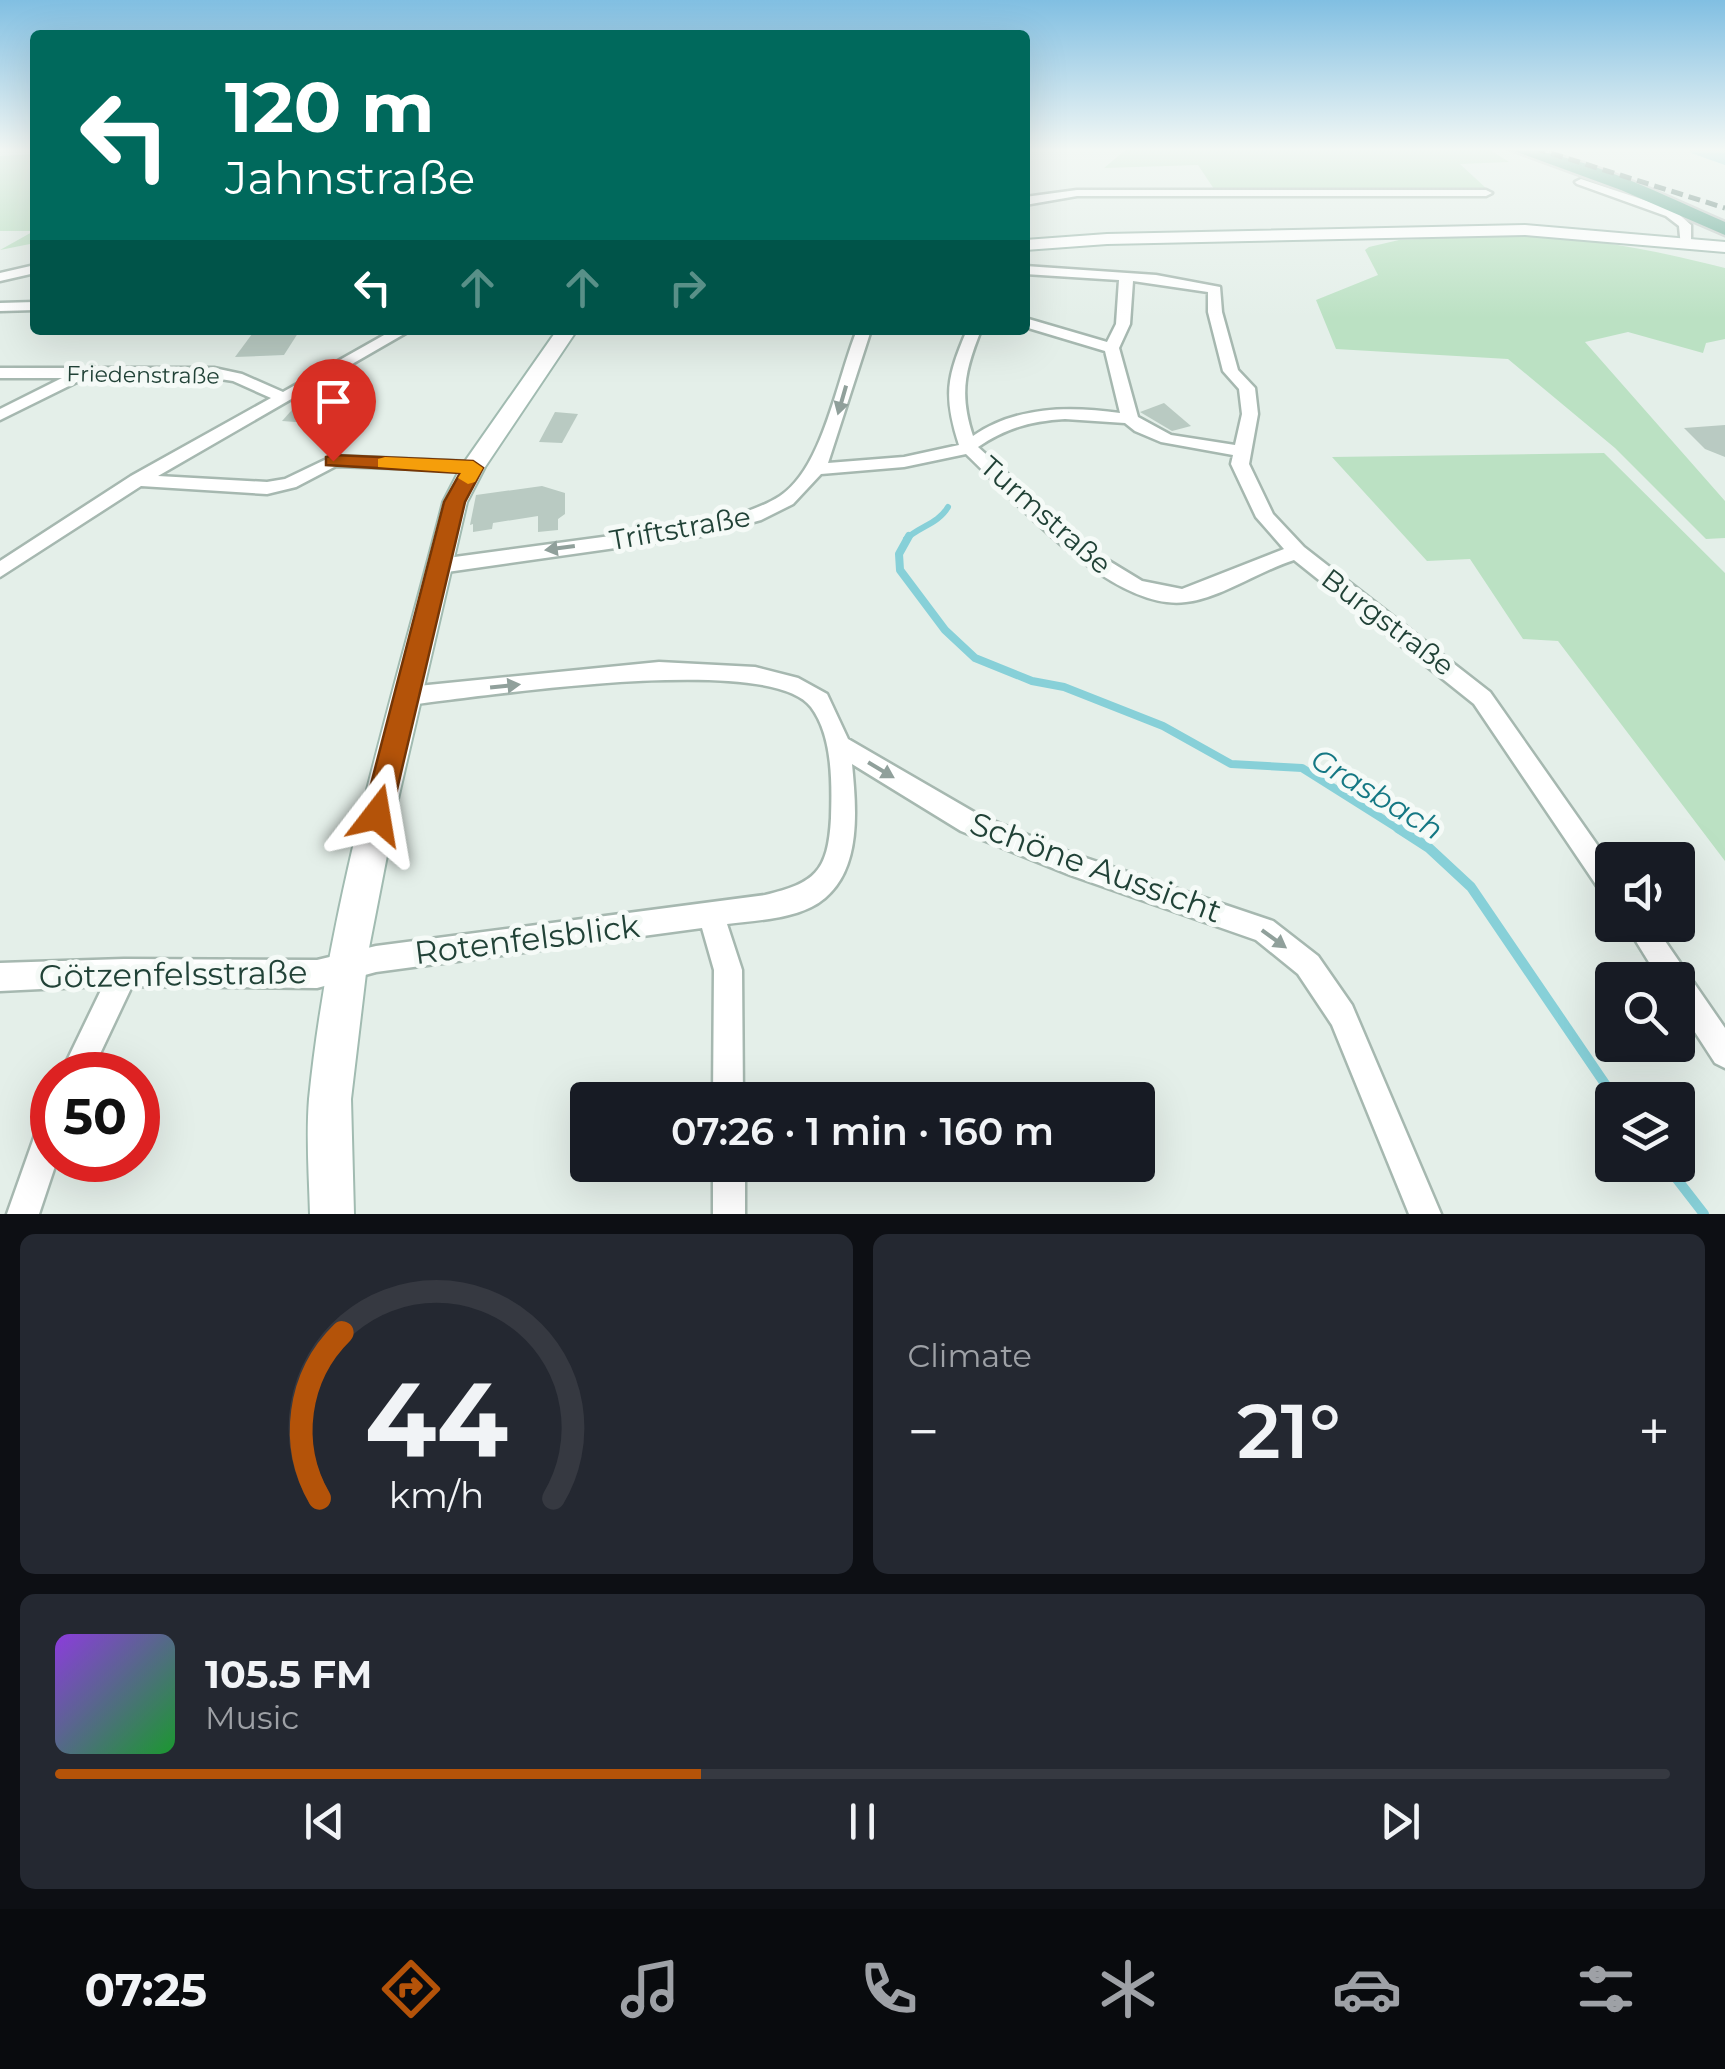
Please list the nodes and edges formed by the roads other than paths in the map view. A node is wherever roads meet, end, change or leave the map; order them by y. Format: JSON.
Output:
{"nodes":[{"id":1,"x":1646,"y":205,"type":"edge"},
{"id":2,"x":1669,"y":205,"type":"edge"},
{"id":3,"x":1725,"y":230,"type":"edge"},
{"id":4,"x":1686,"y":244,"type":"junction"},
{"id":5,"x":1030,"y":246,"type":"edge"},
{"id":6,"x":1725,"y":247,"type":"edge"},
{"id":7,"x":30,"y":270,"type":"edge"},
{"id":8,"x":1030,"y":270,"type":"edge"},
{"id":9,"x":0,"y":277,"type":"edge"},
{"id":10,"x":1126,"y":279,"type":"junction"},
{"id":11,"x":30,"y":306,"type":"edge"},
{"id":12,"x":0,"y":307,"type":"edge"},
{"id":13,"x":1030,"y":323,"type":"edge"},
{"id":14,"x":395,"y":335,"type":"edge"},
{"id":15,"x":563,"y":335,"type":"edge"},
{"id":16,"x":863,"y":335,"type":"edge"},
{"id":17,"x":972,"y":335,"type":"edge"},
{"id":18,"x":1112,"y":348,"type":"junction"},
{"id":19,"x":0,"y":373,"type":"edge"},
{"id":20,"x":81,"y":374,"type":"junction"},
{"id":21,"x":282,"y":398,"type":"junction"},
{"id":22,"x":0,"y":415,"type":"edge"},
{"id":23,"x":1130,"y":420,"type":"junction"},
{"id":24,"x":968,"y":448,"type":"junction"},
{"id":25,"x":1240,"y":451,"type":"junction"},
{"id":26,"x":473,"y":468,"type":"junction"},
{"id":27,"x":818,"y":470,"type":"junction"},
{"id":28,"x":137,"y":480,"type":"junction"},
{"id":29,"x":1297,"y":552,"type":"junction"},
{"id":30,"x":440,"y":566,"type":"junction"},
{"id":31,"x":0,"y":570,"type":"edge"},
{"id":32,"x":408,"y":696,"type":"junction"},
{"id":33,"x":839,"y":745,"type":"junction"},
{"id":34,"x":1595,"y":862,"type":"edge"},
{"id":35,"x":711,"y":915,"type":"junction"},
{"id":36,"x":345,"y":969,"type":"junction"},
{"id":37,"x":124,"y":972,"type":"junction"},
{"id":38,"x":0,"y":977,"type":"edge"},
{"id":39,"x":1695,"y":1008,"type":"edge"},
{"id":40,"x":87,"y":1052,"type":"edge"},
{"id":41,"x":1725,"y":1053,"type":"edge"},
{"id":42,"x":728,"y":1082,"type":"edge"},
{"id":43,"x":33,"y":1182,"type":"edge"},
{"id":44,"x":729,"y":1182,"type":"edge"},
{"id":45,"x":22,"y":1214,"type":"edge"},
{"id":46,"x":332,"y":1214,"type":"edge"},
{"id":47,"x":729,"y":1214,"type":"edge"},
{"id":48,"x":1425,"y":1214,"type":"edge"}],
"edges":[{"from":1,"to":4,"type":"street"},
{"from":2,"to":3,"type":"main road"},
{"from":4,"to":5,"type":"main road"},
{"from":4,"to":6,"type":"main road"},
{"from":7,"to":9,"type":"street"},
{"from":8,"to":10,"type":"street"},
{"from":10,"to":18,"type":"street"},
{"from":10,"to":25,"type":"street"},
{"from":11,"to":12,"type":"street"},
{"from":13,"to":18,"type":"street"},
{"from":14,"to":21,"type":"street"},
{"from":15,"to":26,"type":"main road"},
{"from":16,"to":27,"type":"street","name":"Triftstraße","one_way":true},
{"from":17,"to":24,"type":"street","name":"Turmstraße"},
{"from":18,"to":23,"type":"street"},
{"from":19,"to":20,"type":"street","name":"Friedenstraße"},
{"from":20,"to":21,"type":"street","name":"Friedenstraße"},
{"from":20,"to":22,"type":"street"},
{"from":21,"to":28,"type":"street"},
{"from":23,"to":24,"type":"street"},
{"from":23,"to":25,"type":"street"},
{"from":24,"to":27,"type":"street"},
{"from":24,"to":29,"type":"street","name":"Turmstraße"},
{"from":25,"to":29,"type":"street","name":"Burgstraße"},
{"from":26,"to":28,"type":"street"},
{"from":26,"to":30,"type":"main road"},
{"from":27,"to":30,"type":"street","name":"Triftstraße","one_way":true},
{"from":28,"to":31,"type":"street"},
{"from":29,"to":34,"type":"street","name":"Burgstraße"},
{"from":30,"to":32,"type":"main road"},
{"from":32,"to":33,"type":"street","one_way":true},
{"from":32,"to":36,"type":"main road"},
{"from":33,"to":35,"type":"street","name":"Rotenfelsblick"},
{"from":33,"to":48,"type":"street","name":"Schöne Aussicht","one_way":true},
{"from":35,"to":36,"type":"street","name":"Rotenfelsblick"},
{"from":35,"to":42,"type":"street"},
{"from":36,"to":37,"type":"street","name":"Götzenfelsstraße"},
{"from":36,"to":46,"type":"main road"},
{"from":37,"to":38,"type":"street","name":"Götzenfelsstraße"},
{"from":37,"to":40,"type":"street"},
{"from":39,"to":41,"type":"street"},
{"from":43,"to":45,"type":"street"},
{"from":44,"to":47,"type":"street"}]}
